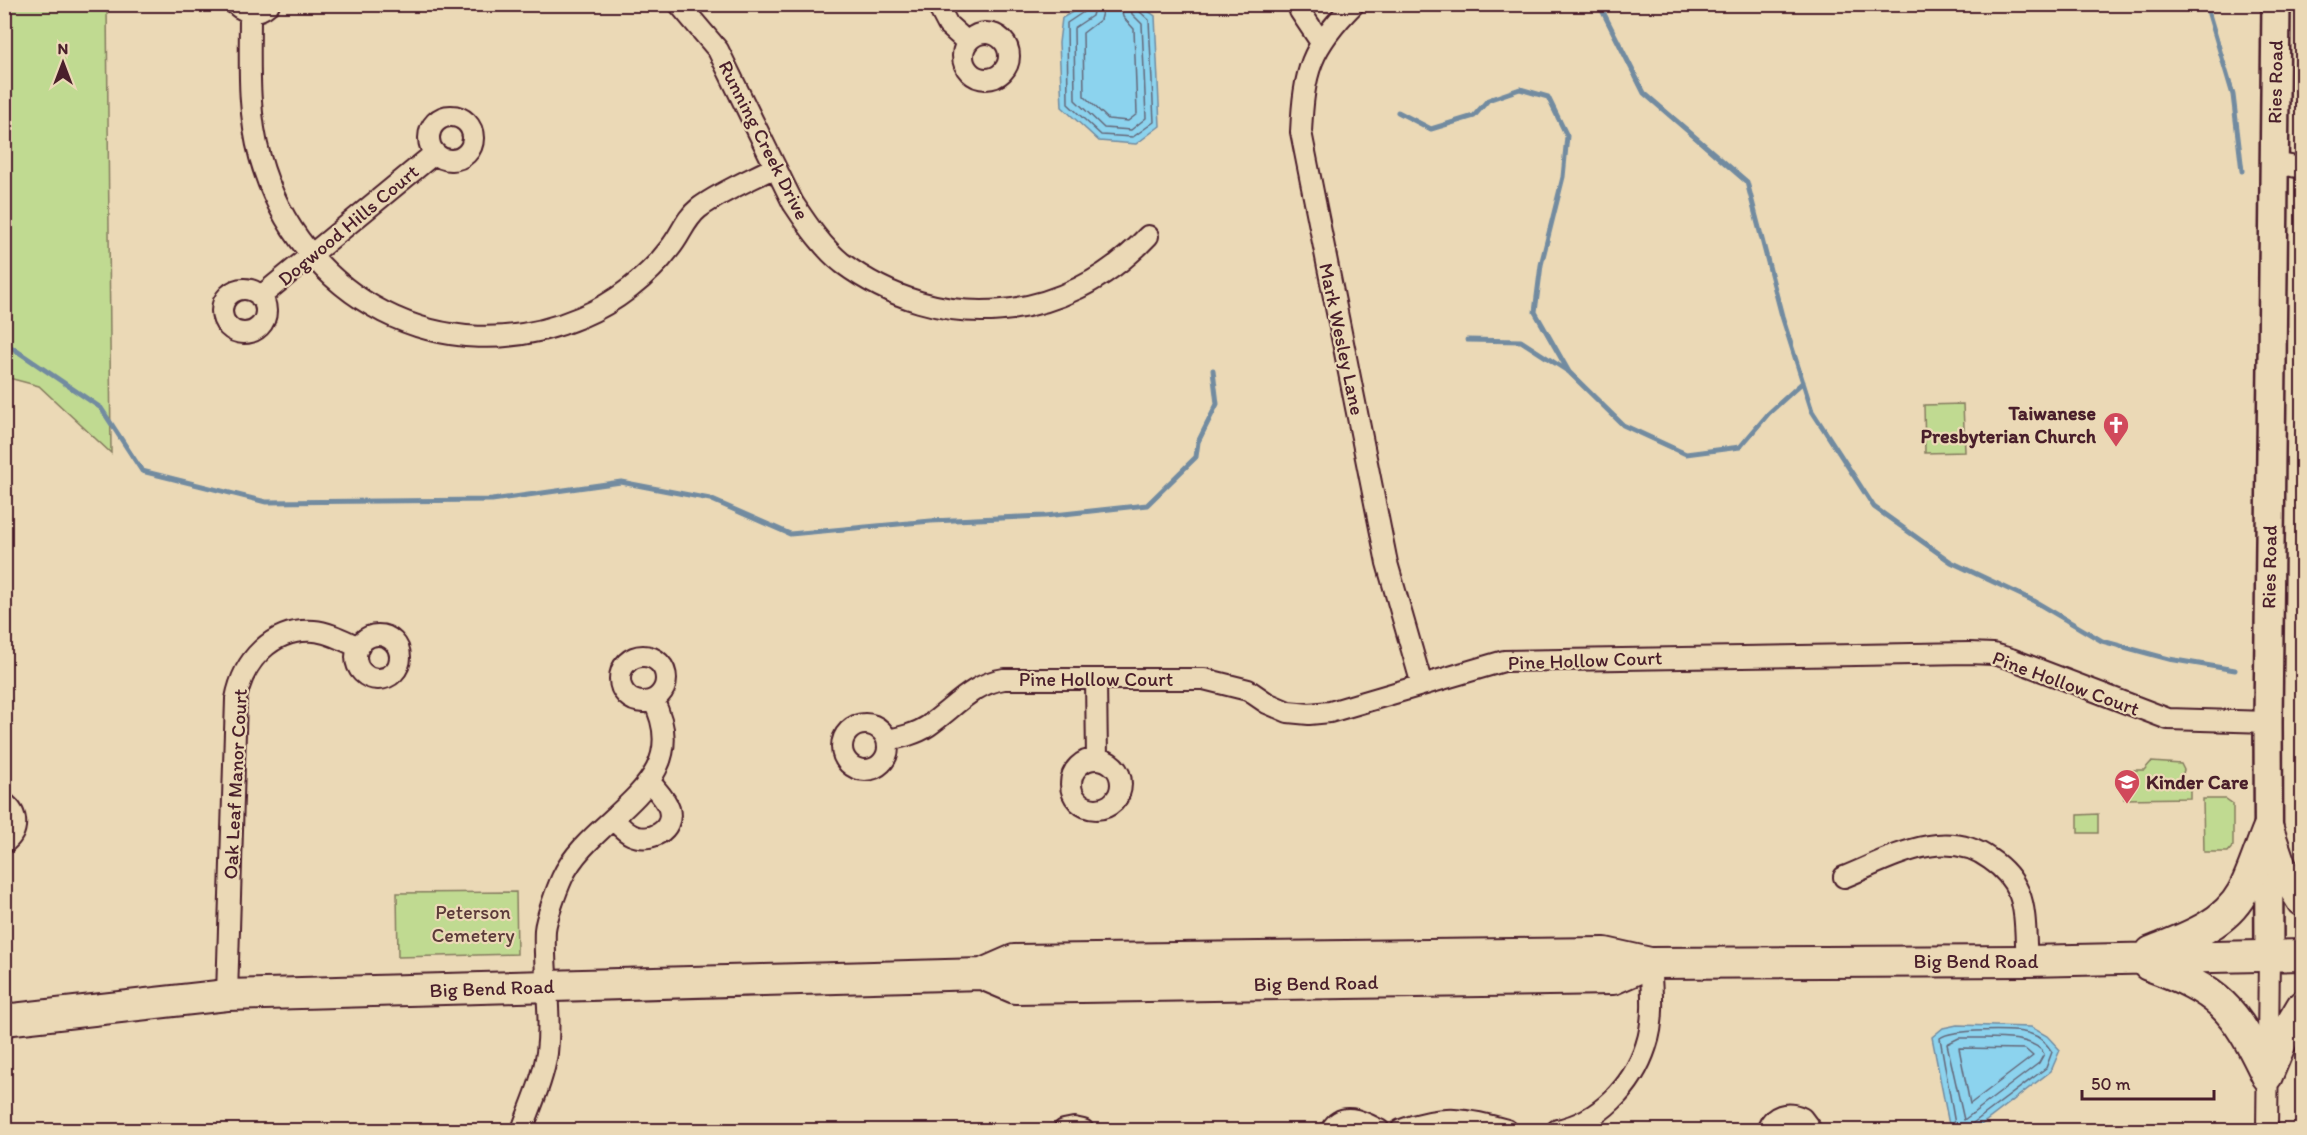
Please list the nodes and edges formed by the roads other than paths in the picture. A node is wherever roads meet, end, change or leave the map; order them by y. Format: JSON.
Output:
{"nodes":[{"id":1,"x":269,"y":4,"type":"edge"},
{"id":2,"x":679,"y":4,"type":"edge"},
{"id":3,"x":937,"y":4,"type":"edge"},
{"id":4,"x":1299,"y":4,"type":"edge"},
{"id":5,"x":1354,"y":4,"type":"edge"},
{"id":6,"x":2276,"y":4,"type":"edge"},
{"id":7,"x":243,"y":8,"type":"edge"},
{"id":8,"x":1320,"y":41,"type":"junction"},
{"id":9,"x":967,"y":42,"type":"dead end"},
{"id":10,"x":435,"y":153,"type":"dead end"},
{"id":11,"x":2274,"y":163,"type":"junction"},
{"id":12,"x":775,"y":167,"type":"junction"},
{"id":13,"x":2302,"y":168,"type":"edge"},
{"id":14,"x":1148,"y":236,"type":"dead end"},
{"id":15,"x":312,"y":256,"type":"junction"},
{"id":16,"x":260,"y":297,"type":"dead end"},
{"id":17,"x":359,"y":647,"type":"dead end"},
{"id":18,"x":1096,"y":680,"type":"junction"},
{"id":19,"x":1422,"y":685,"type":"junction"},
{"id":20,"x":653,"y":700,"type":"dead end"},
{"id":21,"x":2268,"y":722,"type":"junction"},
{"id":22,"x":888,"y":740,"type":"dead end"},
{"id":23,"x":1097,"y":759,"type":"dead end"},
{"id":24,"x":650,"y":782,"type":"junction"},
{"id":25,"x":4,"y":803,"type":"edge"},
{"id":26,"x":614,"y":820,"type":"junction"},
{"id":27,"x":2268,"y":829,"type":"junction"},
{"id":28,"x":4,"y":843,"type":"edge"},
{"id":29,"x":1844,"y":877,"type":"dead end"},
{"id":30,"x":2302,"y":901,"type":"edge"},
{"id":31,"x":2302,"y":955,"type":"edge"},
{"id":32,"x":2269,"y":956,"type":"junction"},
{"id":33,"x":2131,"y":959,"type":"junction"},
{"id":34,"x":2027,"y":961,"type":"junction"},
{"id":35,"x":1650,"y":963,"type":"junction"},
{"id":36,"x":548,"y":987,"type":"junction"},
{"id":37,"x":227,"y":995,"type":"junction"},
{"id":38,"x":2302,"y":1006,"type":"edge"},
{"id":39,"x":4,"y":1020,"type":"edge"},
{"id":40,"x":2267,"y":1076,"type":"junction"},
{"id":41,"x":522,"y":1131,"type":"edge"},
{"id":42,"x":1064,"y":1131,"type":"edge"},
{"id":43,"x":1083,"y":1131,"type":"edge"},
{"id":44,"x":1331,"y":1131,"type":"edge"},
{"id":45,"x":1379,"y":1131,"type":"edge"},
{"id":46,"x":1401,"y":1131,"type":"edge"},
{"id":47,"x":1507,"y":1131,"type":"edge"},
{"id":48,"x":1557,"y":1131,"type":"edge"},
{"id":49,"x":1767,"y":1131,"type":"edge"},
{"id":50,"x":1811,"y":1131,"type":"edge"},
{"id":51,"x":2267,"y":1131,"type":"edge"}],
"edges":[{"from":1,"to":7,"type":"street"},
{"from":2,"to":12,"type":"street","name":"Running Creek Drive"},
{"from":3,"to":9,"type":"street"},
{"from":4,"to":8,"type":"street"},
{"from":5,"to":8,"type":"street","name":"Mark Wesley Lane"},
{"from":6,"to":11,"type":"street","name":"Ries Road"},
{"from":7,"to":15,"type":"street"},
{"from":8,"to":19,"type":"street","name":"Mark Wesley Lane"},
{"from":10,"to":15,"type":"street","name":"Dogwood Hills Court"},
{"from":11,"to":13,"type":"street"},
{"from":11,"to":21,"type":"street","name":"Ries Road"},
{"from":12,"to":14,"type":"street","name":"Running Creek Drive"},
{"from":12,"to":15,"type":"street"},
{"from":15,"to":16,"type":"street","name":"Dogwood Hills Court"},
{"from":17,"to":37,"type":"street","name":"Oak Leaf Manor Court"},
{"from":18,"to":19,"type":"street","name":"Pine Hollow Court"},
{"from":18,"to":22,"type":"street","name":"Pine Hollow Court"},
{"from":18,"to":23,"type":"street"},
{"from":19,"to":21,"type":"street","name":"Pine Hollow Court"},
{"from":20,"to":24,"type":"street"},
{"from":21,"to":27,"type":"street","name":"Ries Road"},
{"from":24,"to":26,"type":"street"},
{"from":24,"to":26,"type":"street"},
{"from":25,"to":28,"type":"street"},
{"from":26,"to":36,"type":"street"},
{"from":27,"to":30,"type":"main road"},
{"from":27,"to":32,"type":"street","name":"Ries Road"},
{"from":27,"to":33,"type":"main road"},
{"from":29,"to":34,"type":"street"},
{"from":31,"to":32,"type":"main road","name":"Big Bend Road"},
{"from":32,"to":33,"type":"main road","name":"Big Bend Road"},
{"from":32,"to":40,"type":"street","name":"Ries Road"},
{"from":33,"to":34,"type":"main road","name":"Big Bend Road"},
{"from":33,"to":40,"type":"main road"},
{"from":34,"to":35,"type":"main road","name":"Big Bend Road"},
{"from":35,"to":36,"type":"main road","name":"Big Bend Road"},
{"from":35,"to":48,"type":"street"},
{"from":36,"to":37,"type":"main road","name":"Big Bend Road"},
{"from":36,"to":41,"type":"street"},
{"from":37,"to":39,"type":"main road","name":"Big Bend Road"},
{"from":38,"to":40,"type":"main road"},
{"from":40,"to":51,"type":"street","name":"Ries Road"},
{"from":42,"to":43,"type":"street"},
{"from":44,"to":45,"type":"street"},
{"from":46,"to":47,"type":"street"},
{"from":49,"to":50,"type":"street"}]}
